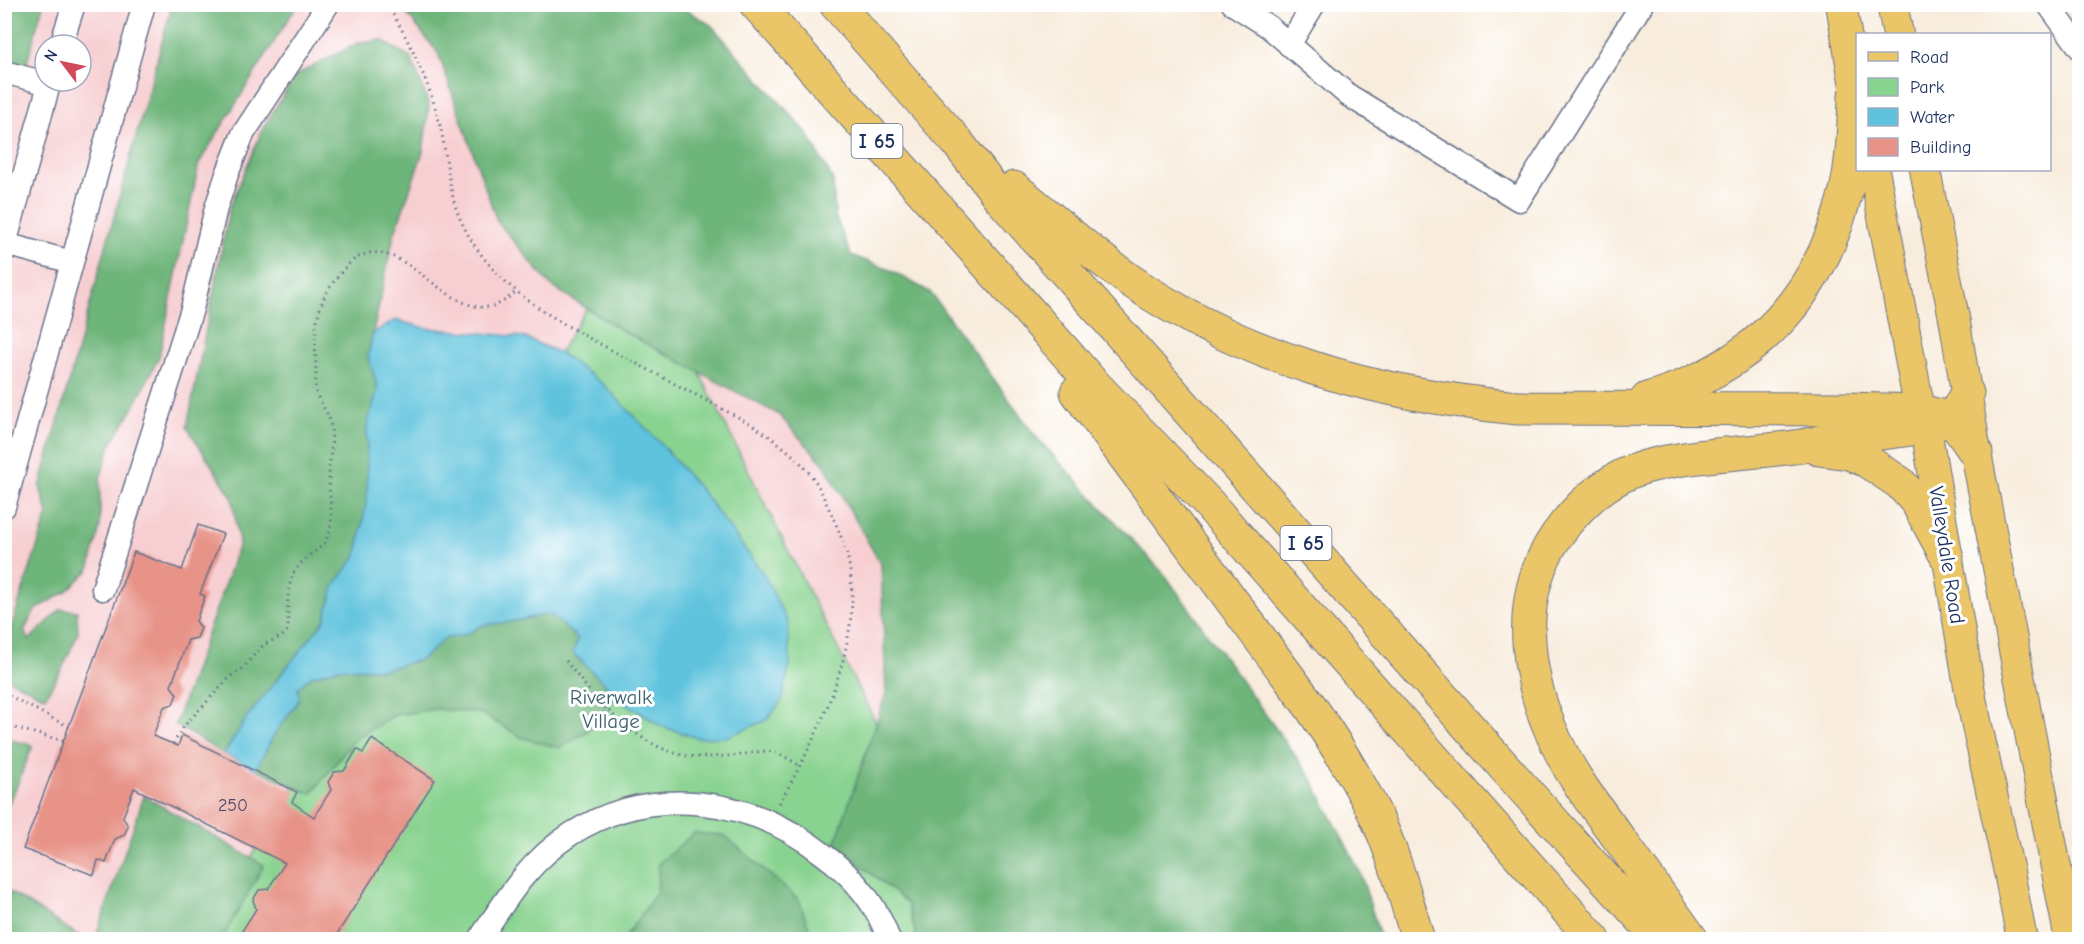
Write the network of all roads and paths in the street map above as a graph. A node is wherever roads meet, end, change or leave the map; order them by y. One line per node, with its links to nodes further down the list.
1 (75, 4): 13 (street)
2 (144, 4): 25 (street)
3 (328, 4): 34 (street)
4 (387, 4): 27 (path)
5 (756, 4): 26 (highway, I 65)
6 (836, 4): 21 (highway, I 65)
7 (1233, 4): 15 (street)
8 (1314, 4): 15 (street)
9 (1642, 4): 15 (street)
10 (1841, 4): 20 (main road)
11 (1892, 4): 14 (main road)
12 (2048, 4): 16 (street)
13 (65, 33)
14 (1898, 33)
15 (1289, 45)
16 (2079, 48)
17 (4, 72): 18 (street)
18 (33, 78)
19 (46, 93): 24 (street)
20 (1856, 99): 28 (highway)
21 (957, 142): 28 (highway); 47 (highway, I 65)
22 (1874, 171): 29 (main road, Valleydale Road)
23 (1925, 171): 29 (main road, Valleydale Road)
24 (5, 245): 25 (street)
25 (72, 262): 32 (street)
26 (998, 277): 45 (highway); 46 (highway, I 65)
27 (516, 292): 40 (path); 41 (path)
28 (1625, 407): 29 (highway)
29 (1941, 413): 30 (highway); 31 (highway); 33 (main road, Valleydale Road)
30 (1803, 446): 33 (highway); 48 (highway)
31 (1976, 453): 50 (main road)
32 (4, 507)
33 (1947, 558): 49 (main road, Valleydale Road)
34 (104, 589)
35 (566, 661): 41 (path)
36 (4, 693): 38 (path)
37 (4, 725): 39 (path)
38 (69, 727)
39 (64, 741)
40 (173, 744)
41 (801, 766): 42 (path)
42 (770, 821): 43 (street); 44 (street)
43 (479, 939)
44 (889, 939)
45 (1418, 939)
46 (1594, 939)
47 (1661, 939)
48 (1692, 939)
49 (2022, 939)
50 (2070, 939)

